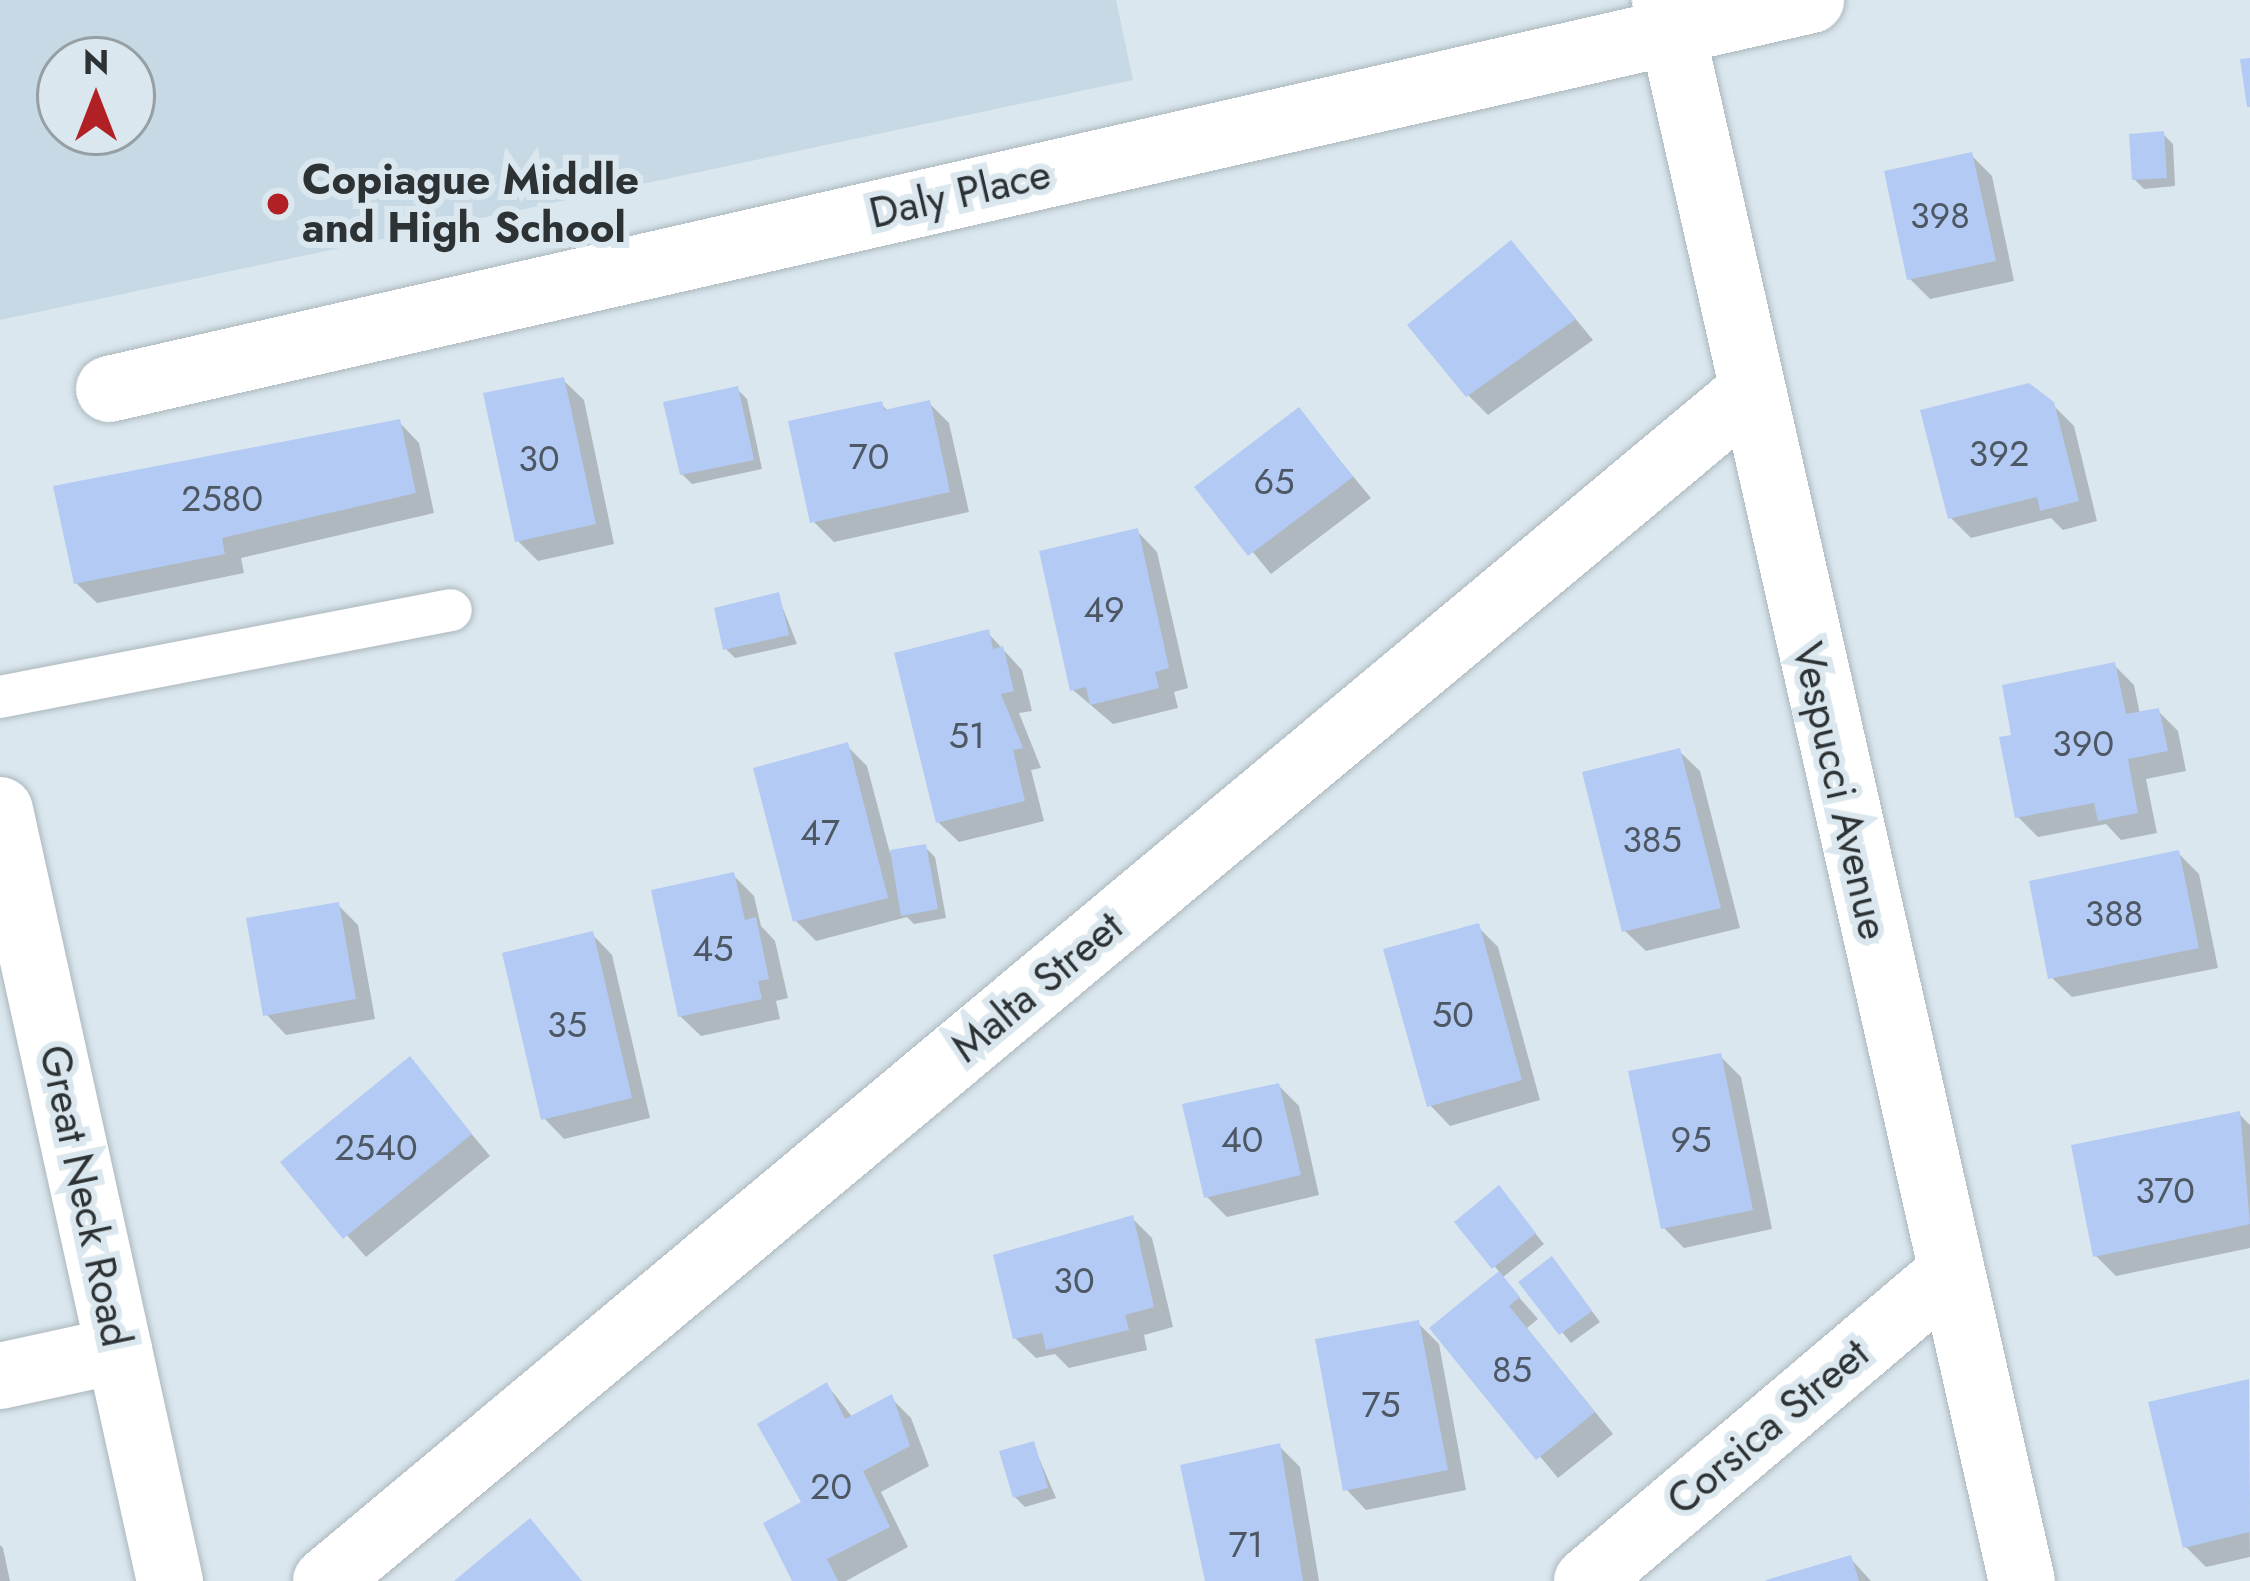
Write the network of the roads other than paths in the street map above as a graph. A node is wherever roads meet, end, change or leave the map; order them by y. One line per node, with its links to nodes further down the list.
1 (1810, 0): 2 (street, Daly Place)
2 (1669, 16): 3 (street, Daly Place); 4 (street, Vespucci Avenue)
3 (109, 389)
4 (1748, 393): 8 (street, Vespucci Avenue); 12 (street, Malta Street)
5 (451, 610): 6 (lane)
6 (0, 697)
7 (0, 810): 9 (street, Great Neck Road)
8 (1950, 1273): 13 (street, Corsica Street); 14 (street, Vespucci Avenue)
9 (119, 1349): 10 (street); 11 (street, Great Neck Road)
10 (0, 1376)
11 (170, 1581)
12 (326, 1581)
13 (1587, 1581)
14 (2022, 1581)

